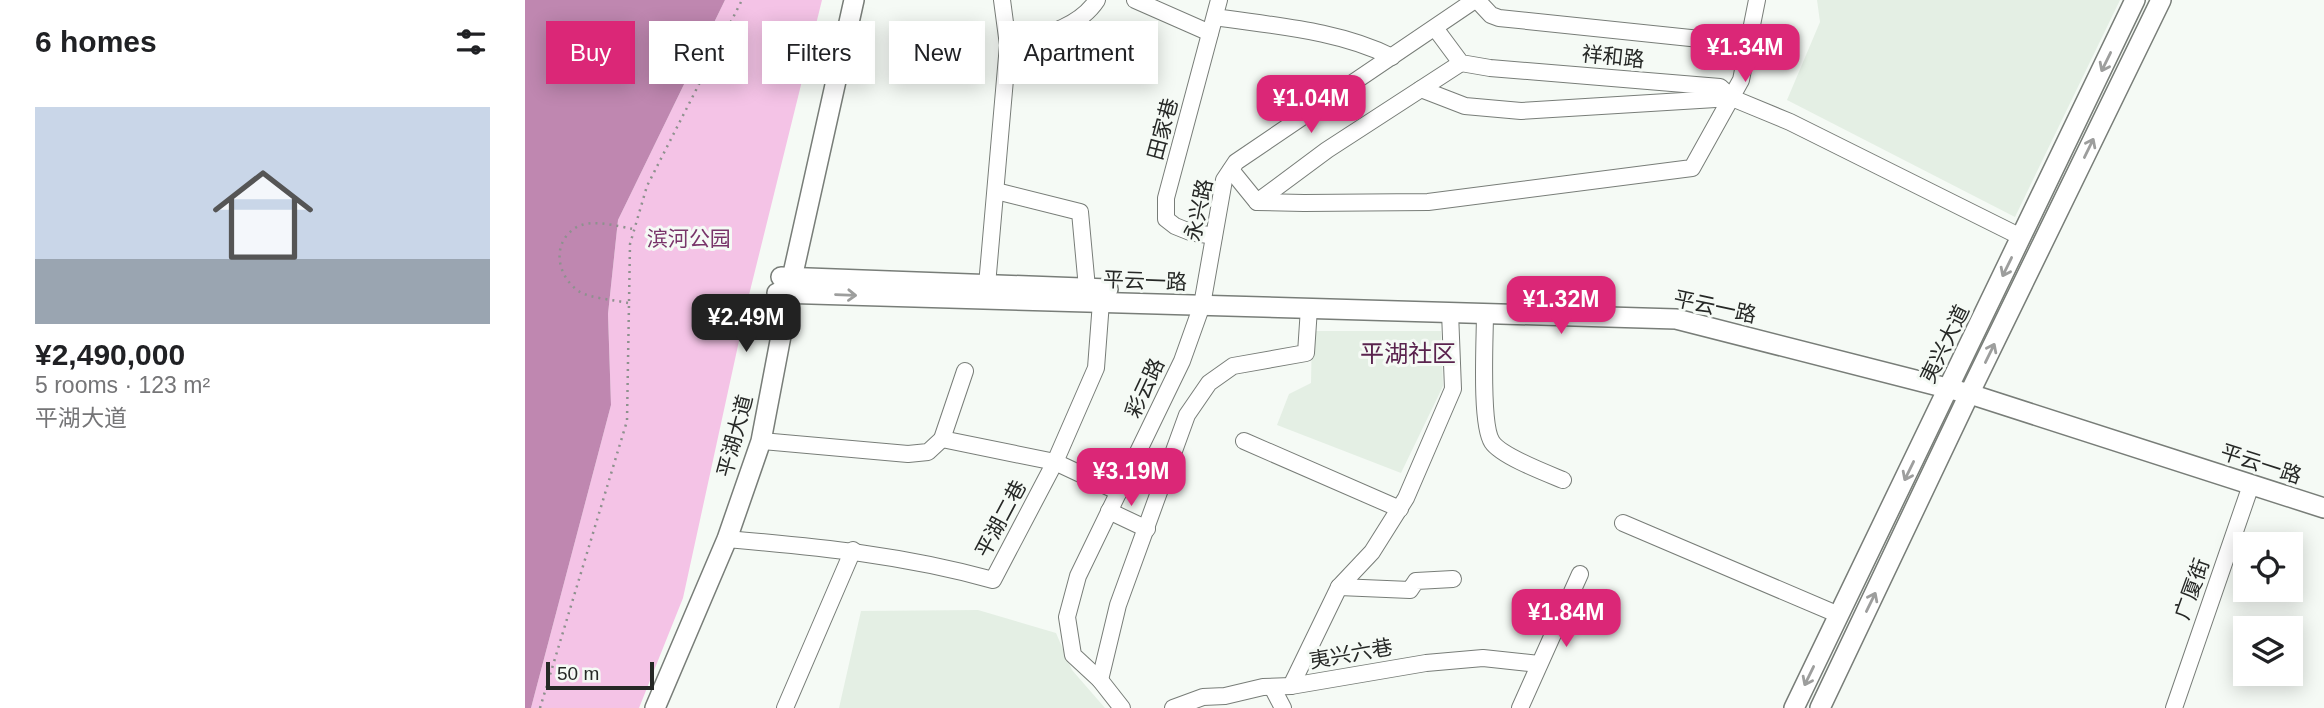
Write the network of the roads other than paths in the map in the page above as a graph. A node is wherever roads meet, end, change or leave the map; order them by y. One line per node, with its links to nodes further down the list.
1 (843, 0): 27 (main road, 平湖大道)
2 (854, 0): 27 (main road, 平湖大道)
3 (1002, 0): 12 (street)
4 (1097, 0): 13 (street)
5 (1135, 0): 15 (street)
6 (1219, 0): 11 (street, 田家巷)
7 (1476, 0): 14 (street, 永兴路); 16 (street)
8 (1757, 0): 16 (street)
9 (2136, 0): 26 (main road, 夷兴大道, one-way to 26)
10 (2161, 0): 36 (main road, 夷兴大道, one-way to 10)
11 (1215, 17): 15 (street, 田家巷); 17 (street)
12 (1005, 21)
13 (1076, 21)
14 (1435, 28): 17 (street, 永兴路); 18 (street)
15 (1210, 33): 25 (street, 田家巷)
16 (1748, 44): 21 (street)
17 (1392, 57): 22 (street, 永兴路)
18 (1461, 63): 20 (street); 21 (street, 祥和路)
19 (1005, 84): 23 (street)
20 (1421, 89): 21 (street); 24 (street)
21 (1732, 98): 24 (street); 26 (street, 祥和路)
22 (1231, 170): 24 (street); 25 (street, 永兴路)
23 (996, 191): 28 (street); 29 (street, 平湖二巷)
24 (1257, 201)
25 (1214, 236): 30 (street, 永兴路)
26 (2021, 237): 35 (main road, 夷兴大道, one-way to 35)
27 (785, 285): 28 (main road, 平云一路); 29 (main road, 平云一路, one-way to 29); 38 (main road, 平湖大道); 60 (main road, 平湖大道)
28 (987, 285): 29 (main road, 平云一路)
29 (1094, 295): 30 (main road, 平云一路); 40 (street, 平湖二巷)
30 (1203, 299): 31 (main road, 平云一路); 35 (main road, 平云一路); 43 (street, 彩云路)
31 (1309, 308): 32 (main road, 平云一路); 49 (street)
32 (1450, 312): 33 (main road, 平云一路); 46 (street)
33 (1485, 313): 35 (main road, 平云一路); 41 (street)
34 (965, 371): 37 (street)
35 (1952, 383): 36 (main road, 平云一路); 55 (main road, 夷兴大道, one-way to 55)
36 (1972, 389): 42 (main road, 平云一路); 44 (main road, 平云一路); 67 (main road, 夷兴大道, one-way to 36)
37 (942, 439): 38 (street); 40 (street)
38 (761, 441): 50 (main road, 平湖大道)
39 (1244, 441): 46 (street)
40 (1055, 462): 43 (street); 51 (street, 平湖二巷)
41 (1563, 480)
42 (2251, 485): 45 (main road, 平云一路); 68 (street, 广厦街)
43 (1119, 492): 47 (street, 彩云路)
44 (2324, 496)
45 (2324, 508)
46 (1400, 509): 54 (street)
47 (1109, 511): 49 (street); 57 (street, 彩云路)
48 (1623, 523): 55 (street)
49 (1147, 529): 57 (street)
50 (727, 539): 51 (street, 平湖二巷); 60 (main road, 平湖大道)
51 (853, 551): 61 (street)
52 (1580, 574): 56 (street)
53 (1453, 579): 54 (street)
54 (1339, 587): 58 (street)
55 (1839, 615): 66 (main road, 夷兴大道, one-way to 66)
56 (1539, 664): 58 (street, 夷兴六巷); 65 (street)
57 (1100, 680): 62 (street, 彩云路)
58 (1291, 686): 59 (street, 夷兴六巷)
59 (1272, 687): 63 (street, 夷兴六巷); 64 (street)
60 (655, 707)
61 (785, 708)
62 (1122, 708)
63 (1173, 708)
64 (1283, 708)
65 (1520, 708)
66 (1794, 708)
67 (1820, 708)
68 (2174, 708)

